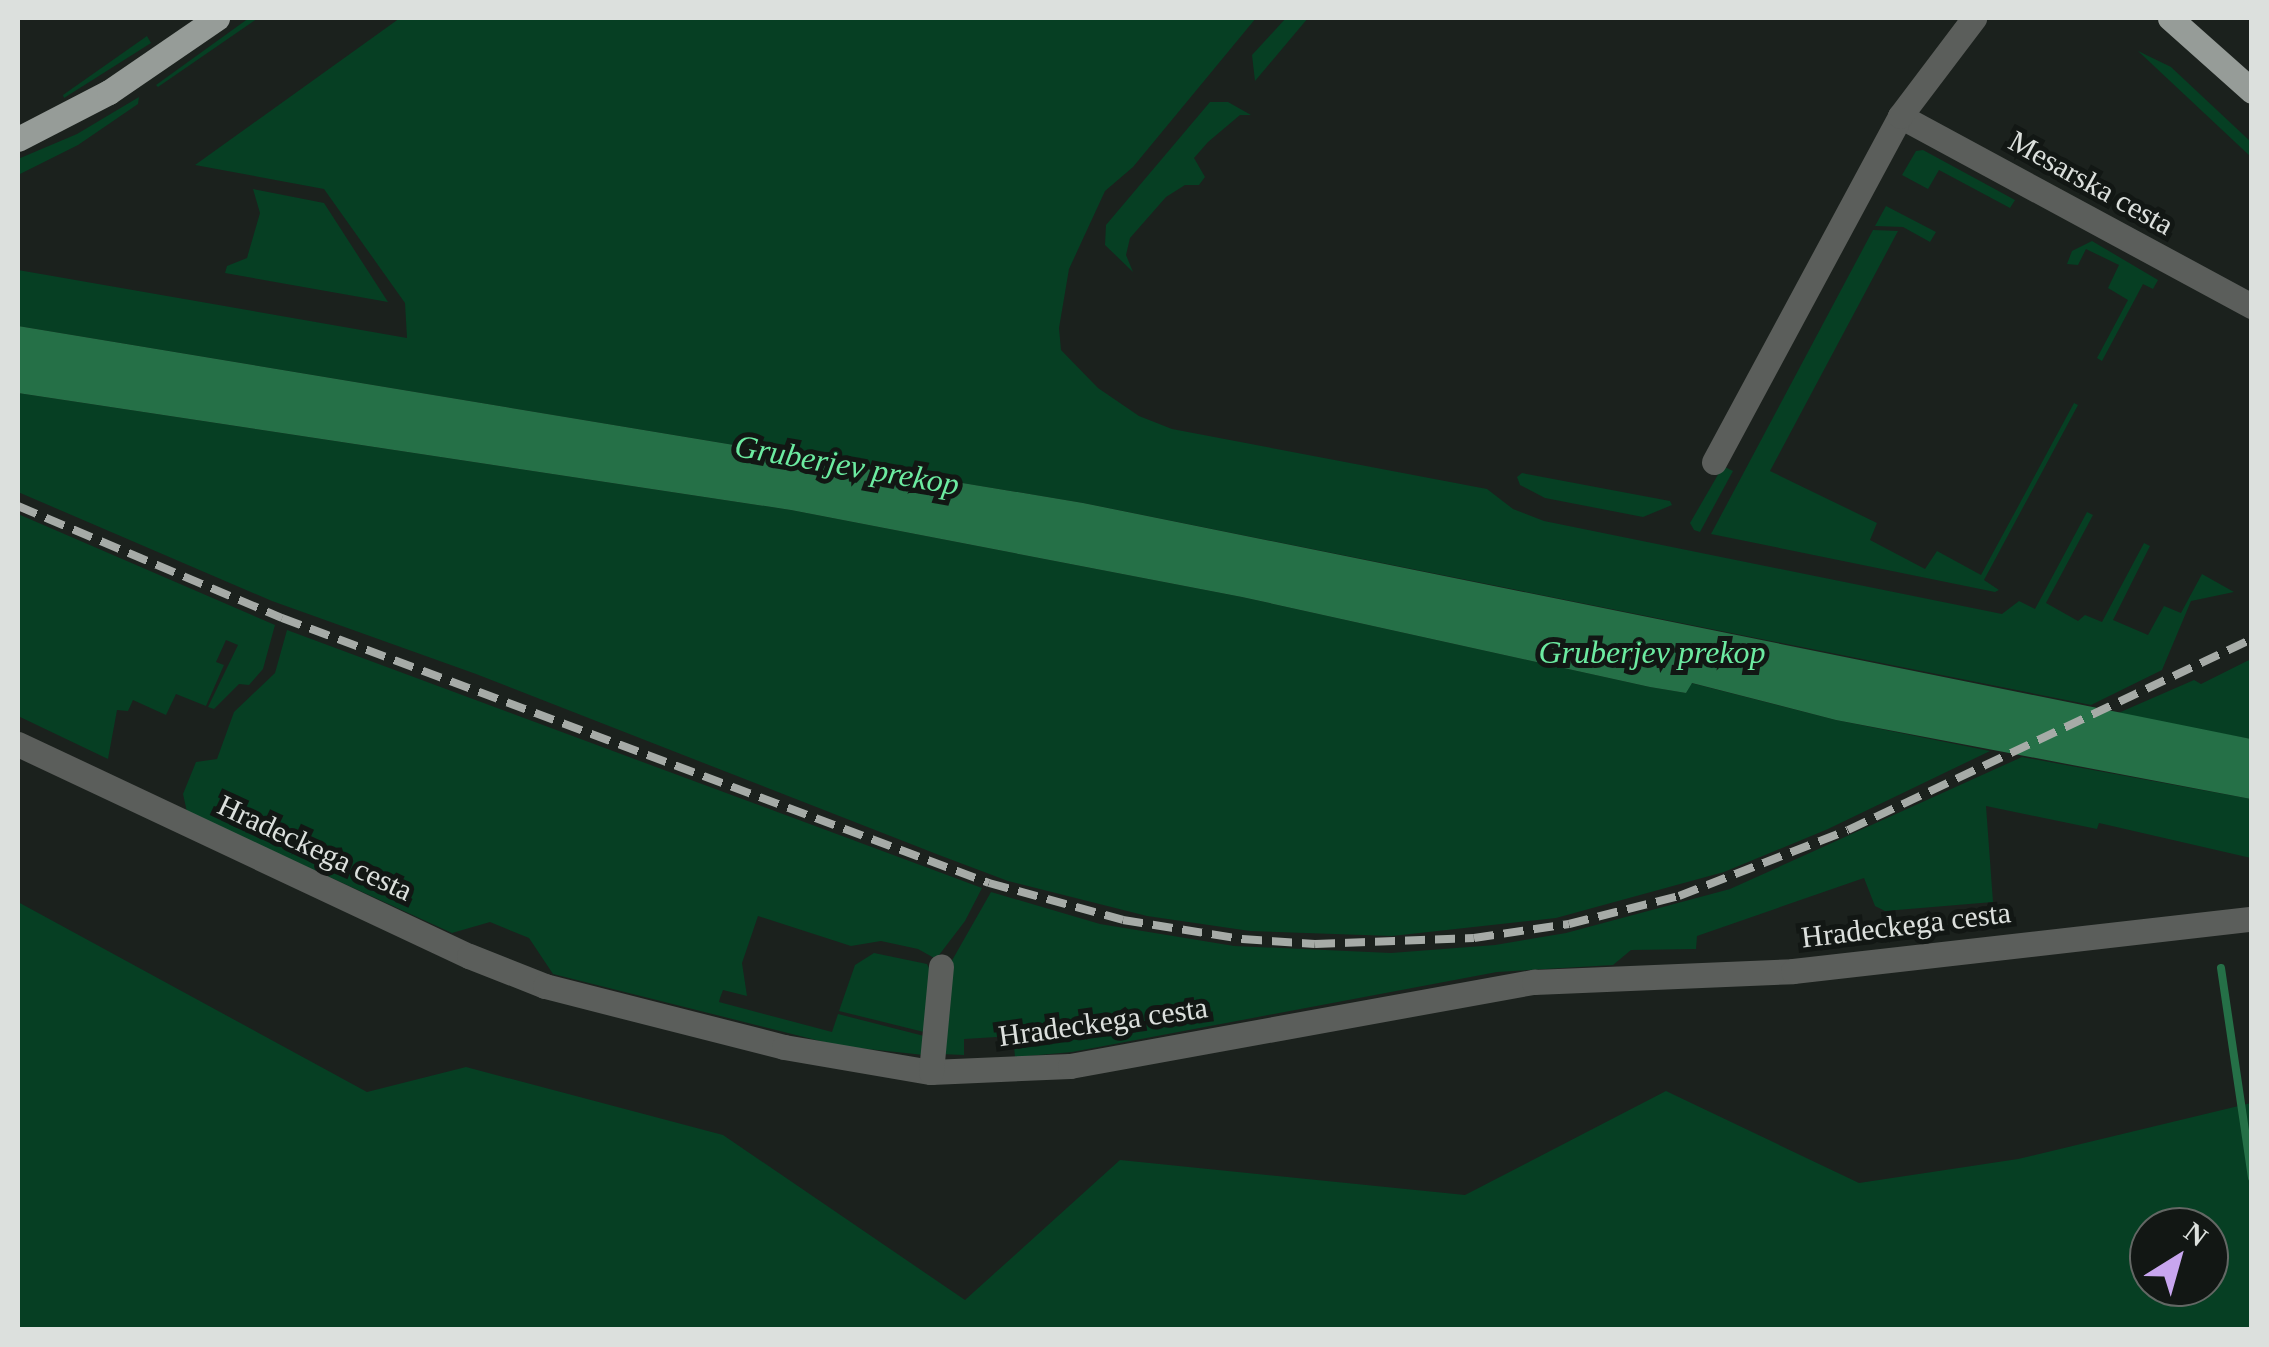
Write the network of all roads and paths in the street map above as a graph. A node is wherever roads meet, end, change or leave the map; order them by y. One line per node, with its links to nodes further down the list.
1 (217, 18): 6 (main road)
2 (1974, 18): 5 (street)
3 (2170, 18): 4 (main road)
4 (2252, 91)
5 (1900, 116): 7 (street, Mesarska cesta); 8 (street)
6 (18, 139)
7 (2252, 306)
8 (1714, 462)
9 (18, 744): 12 (street, Hradeckega cesta)
10 (2252, 919): 12 (street, Hradeckega cesta)
11 (941, 966): 12 (street)
12 (931, 1072)

